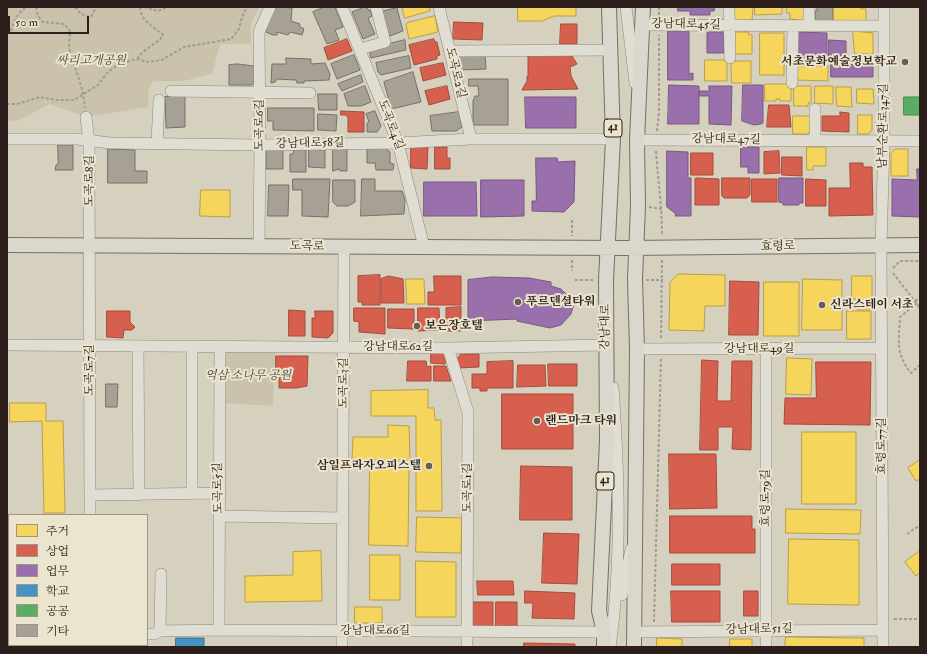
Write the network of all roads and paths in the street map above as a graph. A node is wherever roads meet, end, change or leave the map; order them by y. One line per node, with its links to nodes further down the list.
1 (28, 7): 27 (path)
2 (36, 7): 37 (path)
3 (75, 7): 4 (path)
4 (96, 7)
5 (140, 7): 32 (path)
6 (144, 7): 7 (path)
7 (168, 7): 8 (path)
8 (172, 7)
9 (247, 7): 32 (path)
10 (270, 7): 35 (street, 도곡로6길)
11 (342, 7): 28 (street, 도곡로4길)
12 (376, 7): 28 (street)
13 (439, 7): 30 (street, 도곡로2길)
14 (609, 7): 29 (main road, 강남대로 / 41)
15 (626, 7): 40 (street)
16 (643, 7): 22 (main road, 41)
17 (659, 7): 21 (path)
18 (729, 7): 23 (street, 강남대로45길)
19 (809, 7): 25 (street)
20 (884, 7): 26 (street, 남부순환로347길)
21 (659, 24): 22 (street, 강남대로45길); 23 (street, 강남대로45길); 46 (path)
22 (643, 25): 40 (main road, 41)
23 (729, 26): 24 (street, 강남대로45길); 31 (street, 강남대로45길)
24 (793, 26): 25 (street, 강남대로45길); 33 (street)
25 (809, 26): 26 (street, 강남대로45길)
26 (884, 26): 50 (street, 남부순환로347길)
27 (7, 33)
28 (360, 49): 53 (street, 도곡로4길)
29 (611, 50): 30 (street); 45 (main road, 강남대로 / 41)
30 (450, 51): 44 (street, 도곡로2길)
31 (730, 58)
32 (137, 59): 37 (path)
33 (792, 83)
34 (170, 91): 35 (street)
35 (260, 93): 36 (street); 54 (street, 도곡로6길)
36 (310, 93)
37 (83, 95): 39 (path)
38 (159, 100): 52 (street)
39 (7, 104)
40 (637, 109): 47 (main road, 41)
41 (815, 109): 49 (street)
42 (86, 117): 48 (street, 도곡로8길)
43 (7, 139): 48 (street, 강남대로58길)
44 (471, 139): 45 (street, 강남대로58길); 53 (street, 강남대로58길)
45 (613, 139): 63 (main road, 강남대로 / 41)
46 (655, 139): 47 (street, 강남대로47길); 49 (street, 강남대로47길); 55 (path)
47 (636, 140): 64 (main road, 41)
48 (89, 141): 52 (street, 강남대로58길); 57 (street, 도곡로8길)
49 (815, 141): 50 (street, 강남대로47길)
50 (884, 141): 51 (street, 강남대로47길); 58 (street, 남부순환로347길)
51 (920, 141)
52 (157, 143): 54 (street, 강남대로58길)
53 (398, 143): 54 (street, 강남대로58길); 62 (street, 도곡로4길)
54 (260, 144): 60 (street, 도곡로6길)
55 (662, 209)
56 (7, 245): 57 (main road, 도곡로)
57 (90, 245): 60 (main road, 도곡로); 74 (street, 도곡로7길)
58 (881, 245): 59 (main road, 효령로); 64 (main road, 효령로); 82 (street, 효령로77길)
59 (920, 245)
60 (259, 246): 61 (main road, 도곡로)
61 (344, 247): 62 (main road, 도곡로); 79 (street, 도곡로3길)
62 (424, 247): 63 (main road, 도곡로)
63 (608, 248): 64 (main road, 효령로); 72 (main road, 강남대로 / 41)
64 (636, 248): 83 (main road, 41)
65 (920, 262): 66 (path)
66 (893, 268)
67 (891, 271): 70 (path)
68 (663, 280): 81 (path)
69 (920, 298): 70 (path)
70 (916, 302): 71 (path); 85 (path)
71 (920, 308)
72 (607, 313): 75 (main road, 강남대로 / 41); 112 (street)
73 (7, 345): 74 (street, 강남대로62길)
74 (90, 345): 76 (street, 강남대로62길); 89 (street, 도곡로7길)
75 (605, 345): 80 (street, 강남대로62길); 105 (main road, 강남대로 / 41)
76 (138, 346): 77 (street, 강남대로62길); 86 (street)
77 (192, 346): 78 (street, 강남대로62길); 87 (street)
78 (220, 346): 79 (street, 강남대로62길); 88 (street, 도곡로5길)
79 (344, 347): 80 (street, 강남대로62길); 92 (street, 도곡로3길)
80 (448, 348): 103 (street, 도곡로1길)
81 (661, 348): 83 (street, 강남대로49길); 84 (street, 강남대로49길); 107 (path)
82 (882, 348): 84 (street, 강남대로49길); 101 (street, 효령로77길)
83 (637, 349): 94 (main road, 41)
84 (766, 349): 100 (street, 효령로79길)
85 (920, 365)
86 (139, 494): 87 (street); 89 (street)
87 (192, 494): 88 (street)
88 (218, 494): 91 (street, 도곡로5길)
89 (90, 495): 90 (street, 도곡로7길)
90 (90, 514)
91 (219, 516): 92 (street); 99 (street, 도곡로5길)
92 (343, 518): 102 (street, 도곡로3길)
93 (920, 525): 95 (path)
94 (634, 529): 106 (main road, 41); 113 (street)
95 (907, 534)
96 (162, 574): 104 (street)
97 (890, 619): 98 (path)
98 (920, 619)
99 (218, 630): 102 (street, 강남대로66길); 104 (street, 강남대로66길)
100 (766, 630): 101 (street, 강남대로51길); 107 (street, 강남대로51길); 115 (street, 효령로79길)
101 (882, 630): 116 (street, 효령로77길)
102 (342, 631): 103 (street, 강남대로66길); 109 (street, 도곡로3길)
103 (468, 631): 105 (street, 강남대로66길); 110 (street, 도곡로1길)
104 (160, 632): 108 (street, 강남대로66길)
105 (604, 632): 111 (main road, 강남대로 / 41)
106 (635, 632): 107 (street, 강남대로51길); 114 (main road, 41)
107 (653, 632)
108 (148, 634)
109 (342, 647)
110 (468, 647)
111 (604, 647)
112 (610, 647)
113 (618, 647)
114 (634, 647)
115 (766, 647)
116 (882, 647)

